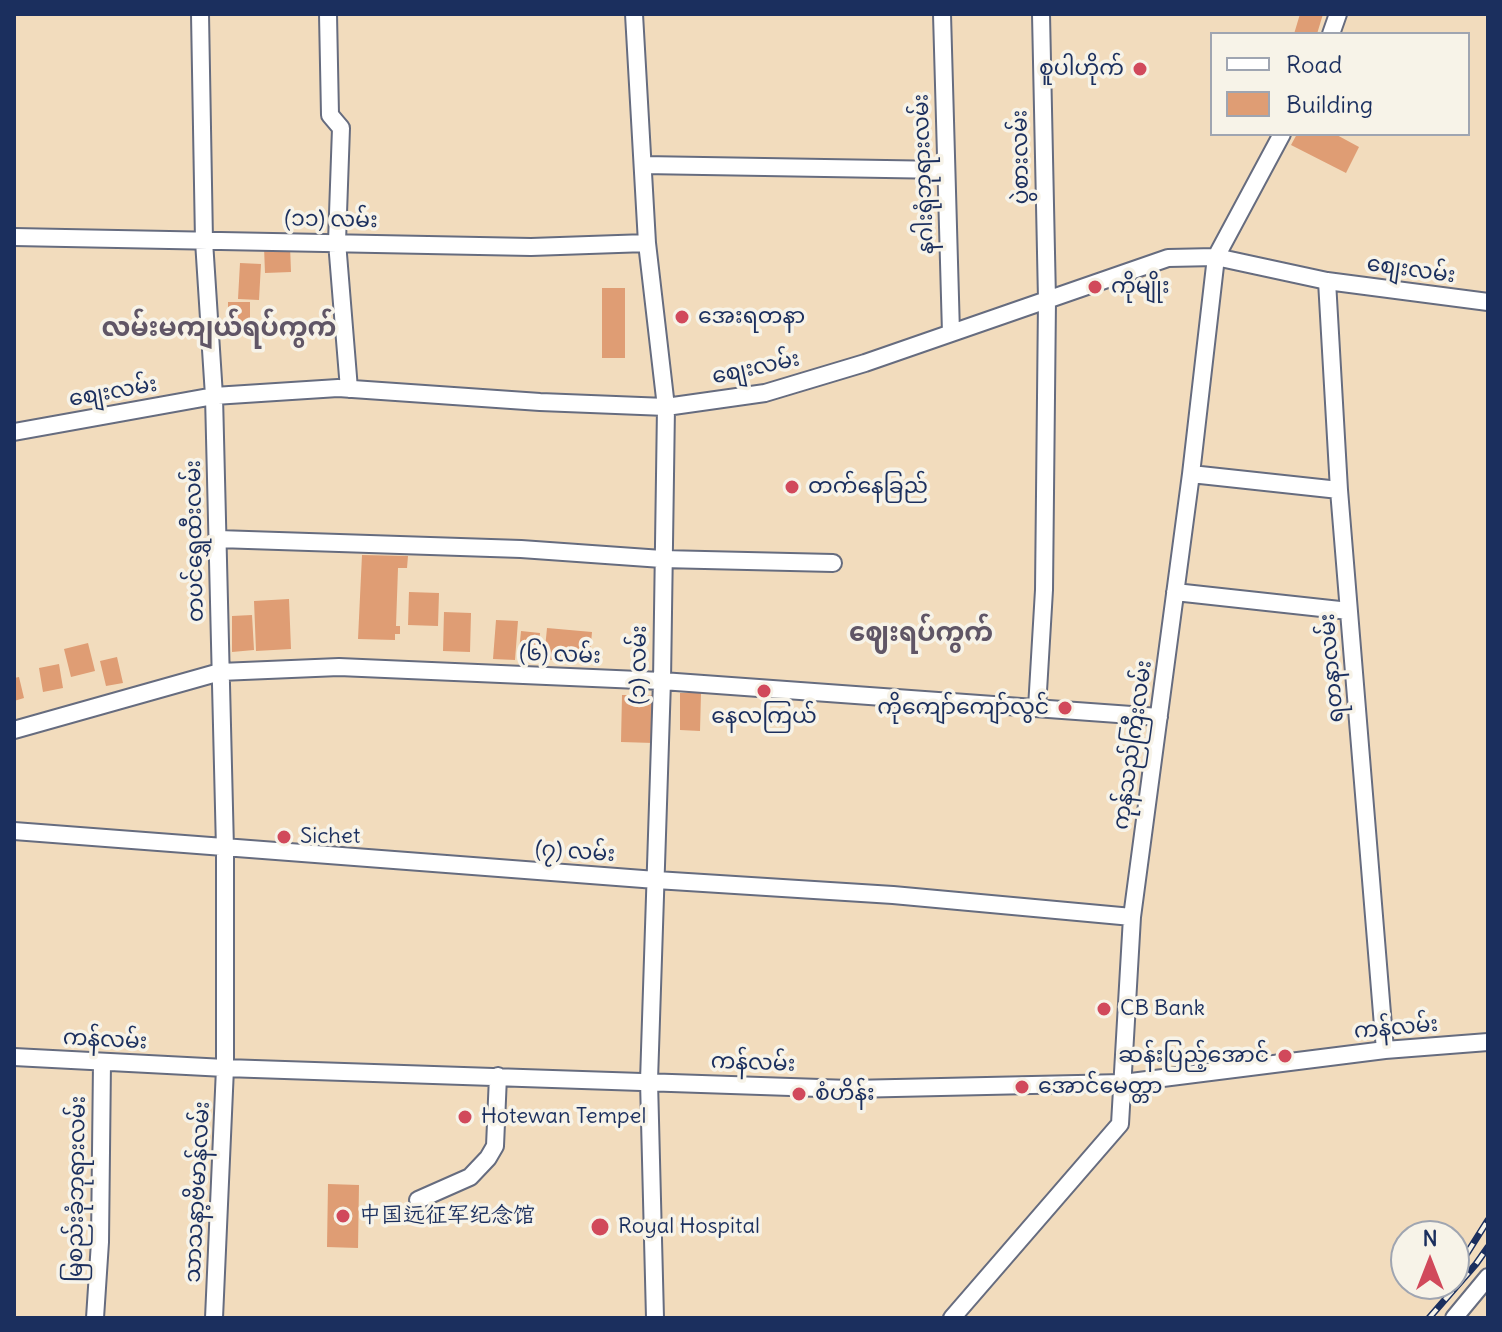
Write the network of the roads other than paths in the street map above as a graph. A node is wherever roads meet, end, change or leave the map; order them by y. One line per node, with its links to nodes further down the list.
1 (200, 14): 10 (street, တပင်ရွှေထီးလမ်း)
2 (328, 14): 11 (street)
3 (634, 14): 7 (street, (၁) လမ်း)
4 (942, 14): 8 (street, နဂါးရုံဘုရားလမ်း)
5 (1041, 14): 15 (street, ပွဲစားလမ်း)
6 (1281, 136): 13 (street, ကုန်သည်ကြီးလမ်း)
7 (643, 165): 8 (street); 12 (street, (၁) လမ်း)
8 (946, 170): 17 (street, နဂါးရုံဘုရားလမ်း)
9 (14, 237): 10 (street, (၁၁) လမ်း)
10 (204, 241): 11 (street, (၁၁) လမ်း); 19 (street, တပင်ရွှေထီးလမ်း)
11 (337, 242): 12 (street, (၁၁) လမ်း); 18 (street)
12 (647, 243): 20 (street, (၁) လမ်း)
13 (1216, 257): 14 (street, စျေးလမ်း); 15 (street, စျေးလမ်း); 22 (street, ကုန်သည်ကြီးလမ်း)
14 (1327, 281): 16 (street, စျေးလမ်း); 23 (street, ရတနာလမ်း)
15 (1047, 300): 17 (street, စျေးလမ်း); 31 (street, ပွဲစားလမ်း)
16 (1488, 302)
17 (951, 333): 20 (street, စျေးလမ်း)
18 (349, 389): 19 (street, စျေးလမ်း); 20 (street, စျေးလမ်း)
19 (214, 396): 21 (street, စျေးလမ်း); 24 (street, တပင်ရွှေထီးလမ်း)
20 (666, 407): 25 (street, (၁) လမ်း)
21 (14, 432)
22 (1191, 474): 23 (street); 27 (street, ကုန်သည်ကြီးလမ်း)
23 (1339, 490): 28 (street, ရတနာလမ်း)
24 (218, 539): 25 (street); 29 (street, တပင်ရွှေထီးလမ်း)
25 (662, 559): 26 (street); 30 (street, (၁) လမ်း)
26 (833, 563)
27 (1175, 592): 28 (street); 32 (street, ကုန်သည်ကြီးလမ်း)
28 (1349, 611): 39 (street, ရတနာလမ်း)
29 (220, 672): 30 (street, (၆) လမ်း); 33 (street, (၆) လမ်း); 35 (street, တပင်ရွှေထီးလမ်း)
30 (662, 681): 31 (street, (၆) လမ်း); 36 (street, (၁) လမ်း)
31 (1037, 708): 32 (street, (၆) လမ်း)
32 (1159, 717): 37 (street, ကုန်သည်ကြီးလမ်း)
33 (14, 730)
34 (14, 831): 35 (street, (၇) လမ်း)
35 (225, 849): 36 (street, (၇) လမ်း); 42 (street, တပင်ရွှေထီးလမ်း)
36 (656, 880): 37 (street, (၇) လမ်း); 44 (street, (၁) လမ်း)
37 (1132, 917): 45 (street, ကုန်သည်ကြီးလမ်း)
38 (1488, 1042): 39 (street, ကန်လမ်း)
39 (1385, 1050): 45 (street, ကန်လမ်း)
40 (14, 1057): 41 (street, ကန်လမ်း)
41 (102, 1062): 42 (street, ကန်လမ်း); 48 (street, မြစည်းခုံဘုရားလမ်း)
42 (225, 1068): 43 (street, ကန်လမ်း); 49 (street, သာသနာ့ဗိမာန်လမ်း)
43 (498, 1076): 44 (street, ကန်လမ်း); 46 (street)
44 (649, 1081): 45 (street, ကန်လမ်း); 50 (street, (၁) လမ်း)
45 (1123, 1083): 51 (street, ကုန်သည်ကြီးလမ်း)
46 (418, 1200)
47 (1488, 1277): 52 (street)
48 (95, 1318)
49 (214, 1318)
50 (655, 1318)
51 (952, 1318)
52 (1454, 1318)

